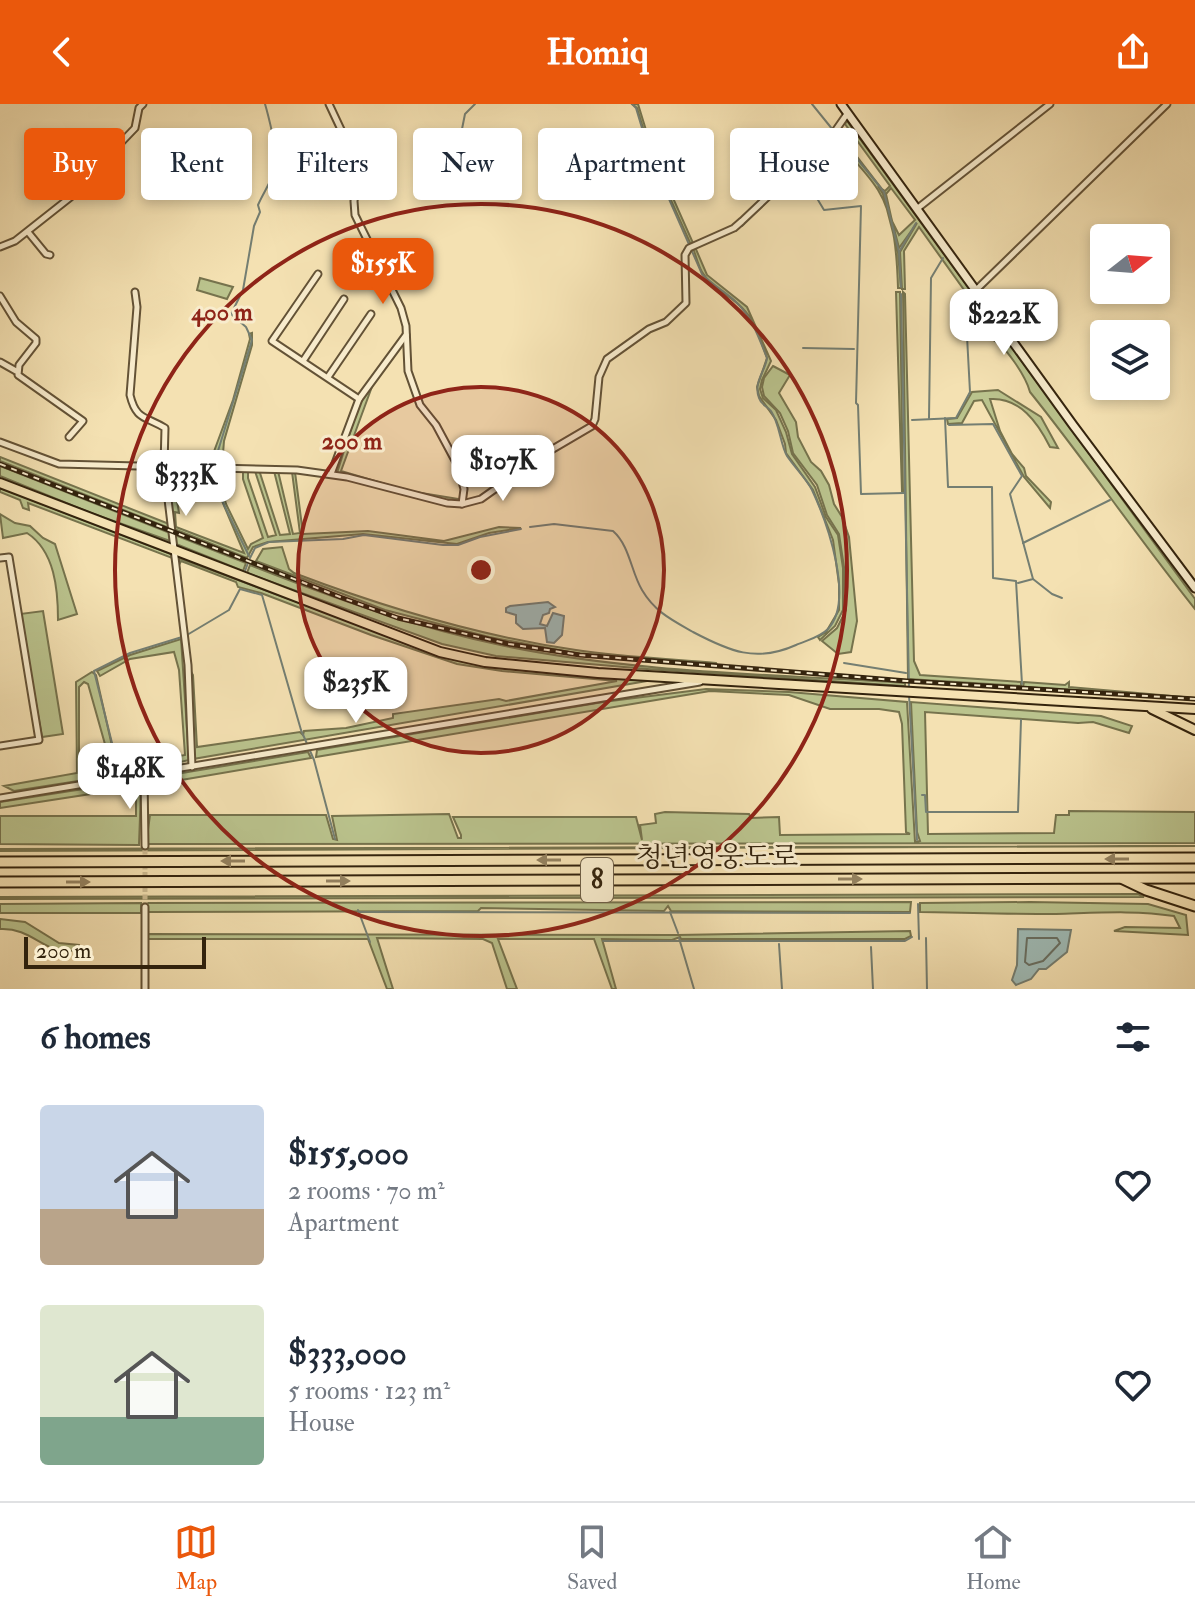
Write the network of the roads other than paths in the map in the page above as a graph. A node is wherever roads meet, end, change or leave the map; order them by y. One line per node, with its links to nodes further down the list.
1 (143, 104): 8 (street)
2 (329, 104): 18 (street)
3 (841, 104): 6 (main road)
4 (1050, 104): 7 (street)
5 (1167, 104): 12 (street)
6 (848, 113): 7 (main road); 29 (street)
7 (918, 208): 12 (main road)
8 (28, 232): 9 (street); 10 (street)
9 (0, 247)
10 (50, 255)
11 (318, 274): 19 (street)
12 (976, 290): 32 (main road)
13 (135, 292): 26 (street)
14 (0, 296): 16 (street)
15 (344, 299): 19 (street)
16 (2, 308): 21 (street)
17 (371, 314): 22 (street)
18 (406, 335): 23 (street); 29 (street)
19 (303, 361): 22 (street)
20 (0, 362): 21 (street)
21 (16, 371): 24 (street)
22 (328, 377): 23 (street)
23 (359, 399): 27 (street)
24 (69, 437)
25 (0, 442): 26 (street)
26 (164, 466): 27 (street); 30 (street)
27 (331, 474): 29 (street)
28 (0, 483): 30 (main road)
29 (462, 504)
30 (175, 550): 33 (main road); 38 (street)
31 (0, 558): 37 (street)
32 (1195, 588)
33 (717, 679): 34 (main road); 38 (street)
34 (1144, 705): 35 (main road); 36 (main road)
35 (1195, 709)
36 (1195, 730)
37 (0, 746)
38 (192, 767): 39 (street)
39 (144, 775): 40 (street); 41 (street)
40 (0, 798)
41 (145, 846)
42 (1195, 858): 43 (highway, 청년영웅도로 / 8, one-way to 43)
43 (0, 862)
44 (1120, 878): 45 (highway, 청년영웅도로 / 8); 46 (highway, 청년영웅도로 / 8, one-way to 44); 47 (highway)
45 (1195, 878)
46 (0, 882)
47 (1195, 906)
48 (145, 907): 49 (street)
49 (145, 989)

